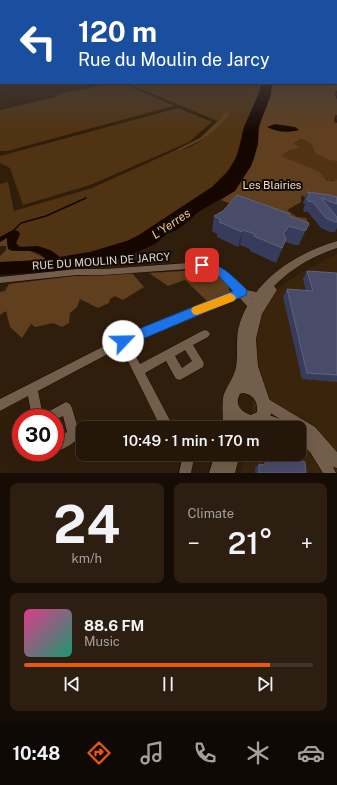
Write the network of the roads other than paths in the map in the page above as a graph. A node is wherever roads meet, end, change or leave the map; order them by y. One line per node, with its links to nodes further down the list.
1 (337, 244): 5 (main road)
2 (337, 249): 13 (main road)
3 (0, 280): 4 (street, RUE DU MOULIN DE JARCY)
4 (242, 292): 5 (street, RUE DU MOULIN DE JARCY); 7 (street)
5 (255, 301): 12 (main road)
6 (205, 334): 8 (street)
7 (123, 341): 10 (street); 11 (street)
8 (187, 344): 9 (street); 9 (street)
9 (168, 354): 10 (street)
10 (138, 371): 18 (street)
11 (32, 388): 14 (street); 16 (street)
12 (235, 388): 13 (main road); 15 (main road)
13 (262, 398): 21 (main road); 27 (street)
14 (0, 405)
15 (231, 408): 19 (main road); 20 (main road)
16 (36, 409)
17 (64, 409): 22 (street)
18 (164, 421)
19 (231, 421)
20 (243, 421)
21 (254, 421)
22 (64, 441)
23 (306, 441): 31 (street)
24 (188, 461): 28 (street)
25 (221, 461): 29 (main road)
26 (230, 461): 30 (main road)
27 (337, 462)
28 (185, 473)
29 (217, 473)
30 (227, 473)
31 (330, 473)

